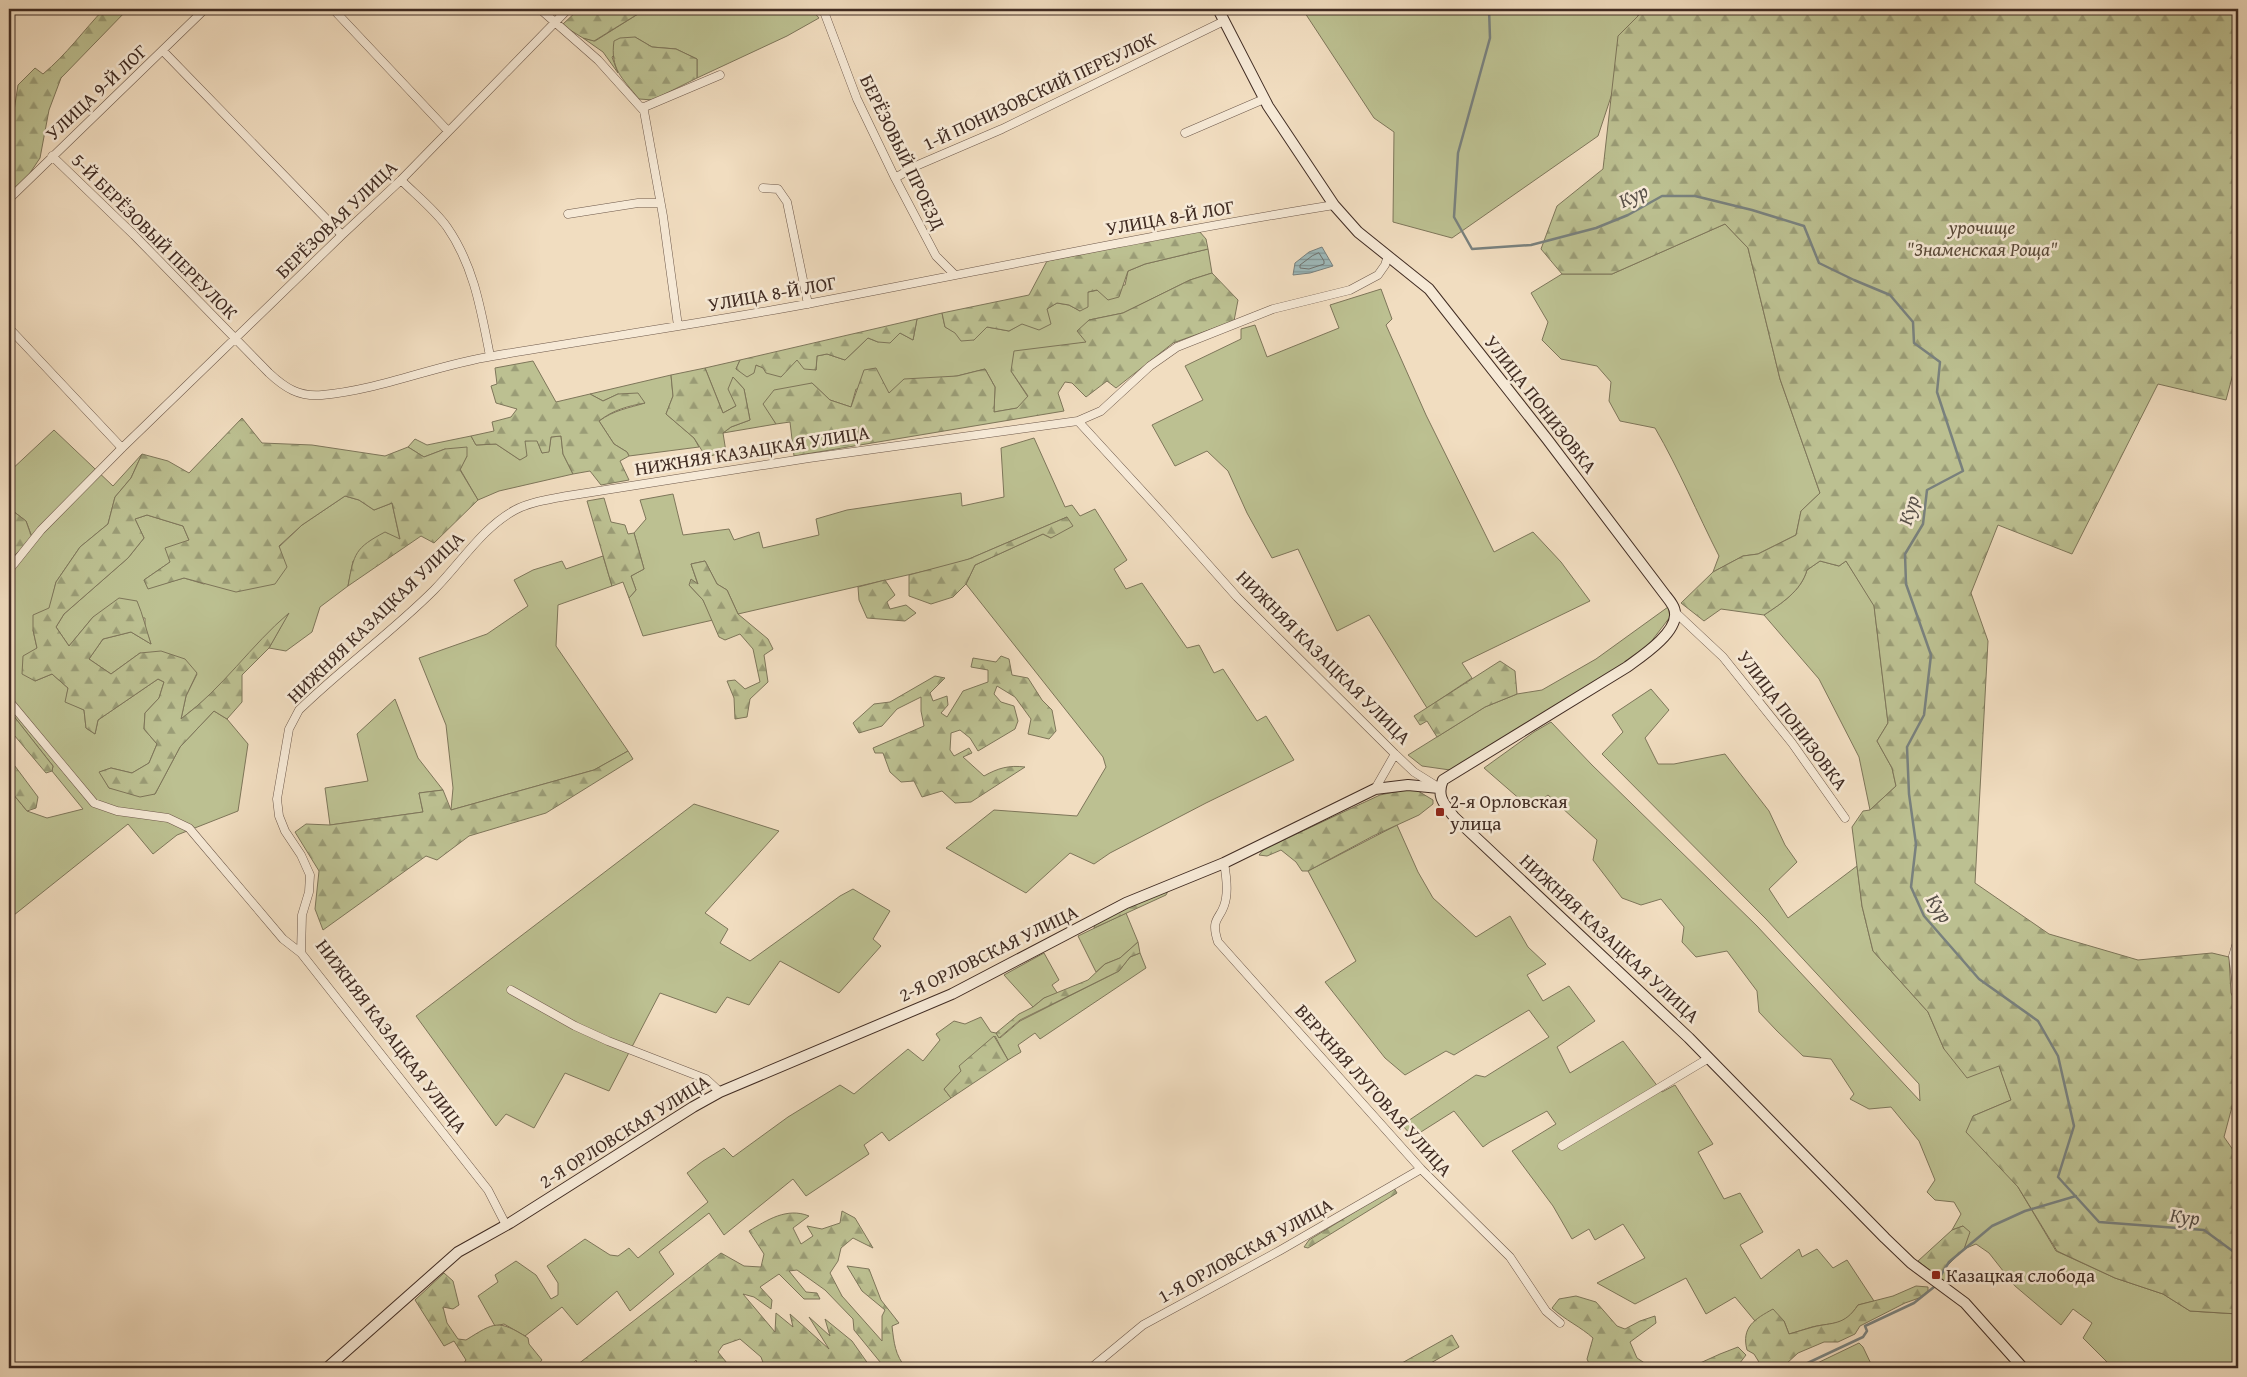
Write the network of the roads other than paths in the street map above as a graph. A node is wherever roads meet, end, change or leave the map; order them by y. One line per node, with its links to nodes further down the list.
1 (205, 9): 9 (street, УЛИЦА 9-Й ЛОГ)
2 (333, 9): 13 (street)
3 (540, 9): 8 (street)
4 (568, 9): 8 (street, БЕРЁЗОВАЯ УЛИЦА)
5 (826, 9): 16 (street, БЕРЁЗОВЫЙ ПРОЕЗД)
6 (1218, 9): 7 (main road, УЛИЦА ПОНИЗОВКА)
7 (1224, 21): 11 (main road, УЛИЦА ПОНИЗОВКА); 16 (street, 1-Й ПОНИЗОВСКИЙ ПЕРЕУЛОК)
8 (554, 22): 12 (street); 13 (street, БЕРЁЗОВАЯ УЛИЦА)
9 (163, 51): 15 (street, УЛИЦА 9-Й ЛОГ); 23 (street)
10 (720, 74): 12 (street)
11 (1264, 99): 14 (street); 21 (main road, УЛИЦА ПОНИЗОВКА)
12 (642, 108): 20 (street)
13 (448, 131): 17 (street, БЕРЁЗОВАЯ УЛИЦА)
14 (1185, 133)
15 (52, 156): 19 (street, УЛИЦА 9-Й ЛОГ); 29 (street, 5-Й БЕРЁЗОВЫЙ ПЕРЕУЛОК)
16 (895, 178): 25 (street, БЕРЁЗОВЫЙ ПРОЕЗД)
17 (401, 180): 23 (street, БЕРЁЗОВАЯ УЛИЦА); 30 (street)
18 (763, 188): 26 (street)
19 (9, 199)
20 (660, 204): 22 (street); 27 (street)
21 (1334, 205): 24 (main road, УЛИЦА ПОНИЗОВКА); 25 (street, УЛИЦА 8-Й ЛОГ)
22 (568, 214)
23 (342, 235): 29 (street, БЕРЁЗОВАЯ УЛИЦА)
24 (1388, 256): 31 (street, НИЖНЯЯ КАЗАЦКАЯ УЛИЦА); 34 (main road, УЛИЦА ПОНИЗОВКА)
25 (954, 275): 26 (street, УЛИЦА 8-Й ЛОГ)
26 (808, 304): 27 (street, УЛИЦА 8-Й ЛОГ)
27 (678, 326): 30 (street, УЛИЦА 8-Й ЛОГ)
28 (9, 328): 32 (street)
29 (235, 340): 30 (street, УЛИЦА 8-Й ЛОГ); 32 (street, БЕРЁЗОВАЯ УЛИЦА)
30 (490, 356)
31 (1078, 421): 36 (street, НИЖНЯЯ КАЗАЦКАЯ УЛИЦА); 42 (street, НИЖНЯЯ КАЗАЦКАЯ УЛИЦА)
32 (122, 448): 33 (street, БЕРЁЗОВАЯ УЛИЦА)
33 (9, 570)
34 (1675, 612): 37 (main road); 39 (street, УЛИЦА ПОНИЗОВКА)
35 (9, 700): 42 (street)
36 (1395, 754): 37 (street, НИЖНЯЯ КАЗАЦКАЯ УЛИЦА); 38 (street)
37 (1439, 788): 38 (main road, 2-Я ОРЛОВСКАЯ УЛИЦА); 45 (main road, НИЖНЯЯ КАЗАЦКАЯ УЛИЦА)
38 (1375, 789): 40 (main road, 2-Я ОРЛОВСКАЯ УЛИЦА)
39 (1845, 818)
40 (1224, 862): 46 (main road, 2-Я ОРЛОВСКАЯ УЛИЦА); 48 (street, ВЕРХНЯЯ ЛУГОВАЯ УЛИЦА)
41 (2237, 941): 44 (street)
42 (301, 953): 49 (street, НИЖНЯЯ КАЗАЦКАЯ УЛИЦА)
43 (512, 990): 46 (street)
44 (2238, 996)
45 (1709, 1058): 47 (street); 53 (main road, НИЖНЯЯ КАЗАЦКАЯ УЛИЦА)
46 (720, 1092): 49 (main road, 2-Я ОРЛОВСКАЯ УЛИЦА)
47 (1562, 1146)
48 (1421, 1169): 50 (street, ВЕРХНЯЯ ЛУГОВАЯ УЛИЦА); 52 (street, 1-Я ОРЛОВСКАЯ УЛИЦА)
49 (506, 1225): 51 (main road, 2-Я ОРЛОВСКАЯ УЛИЦА)
50 (1560, 1323)
51 (327, 1368)
52 (1091, 1368)
53 (2023, 1368)

